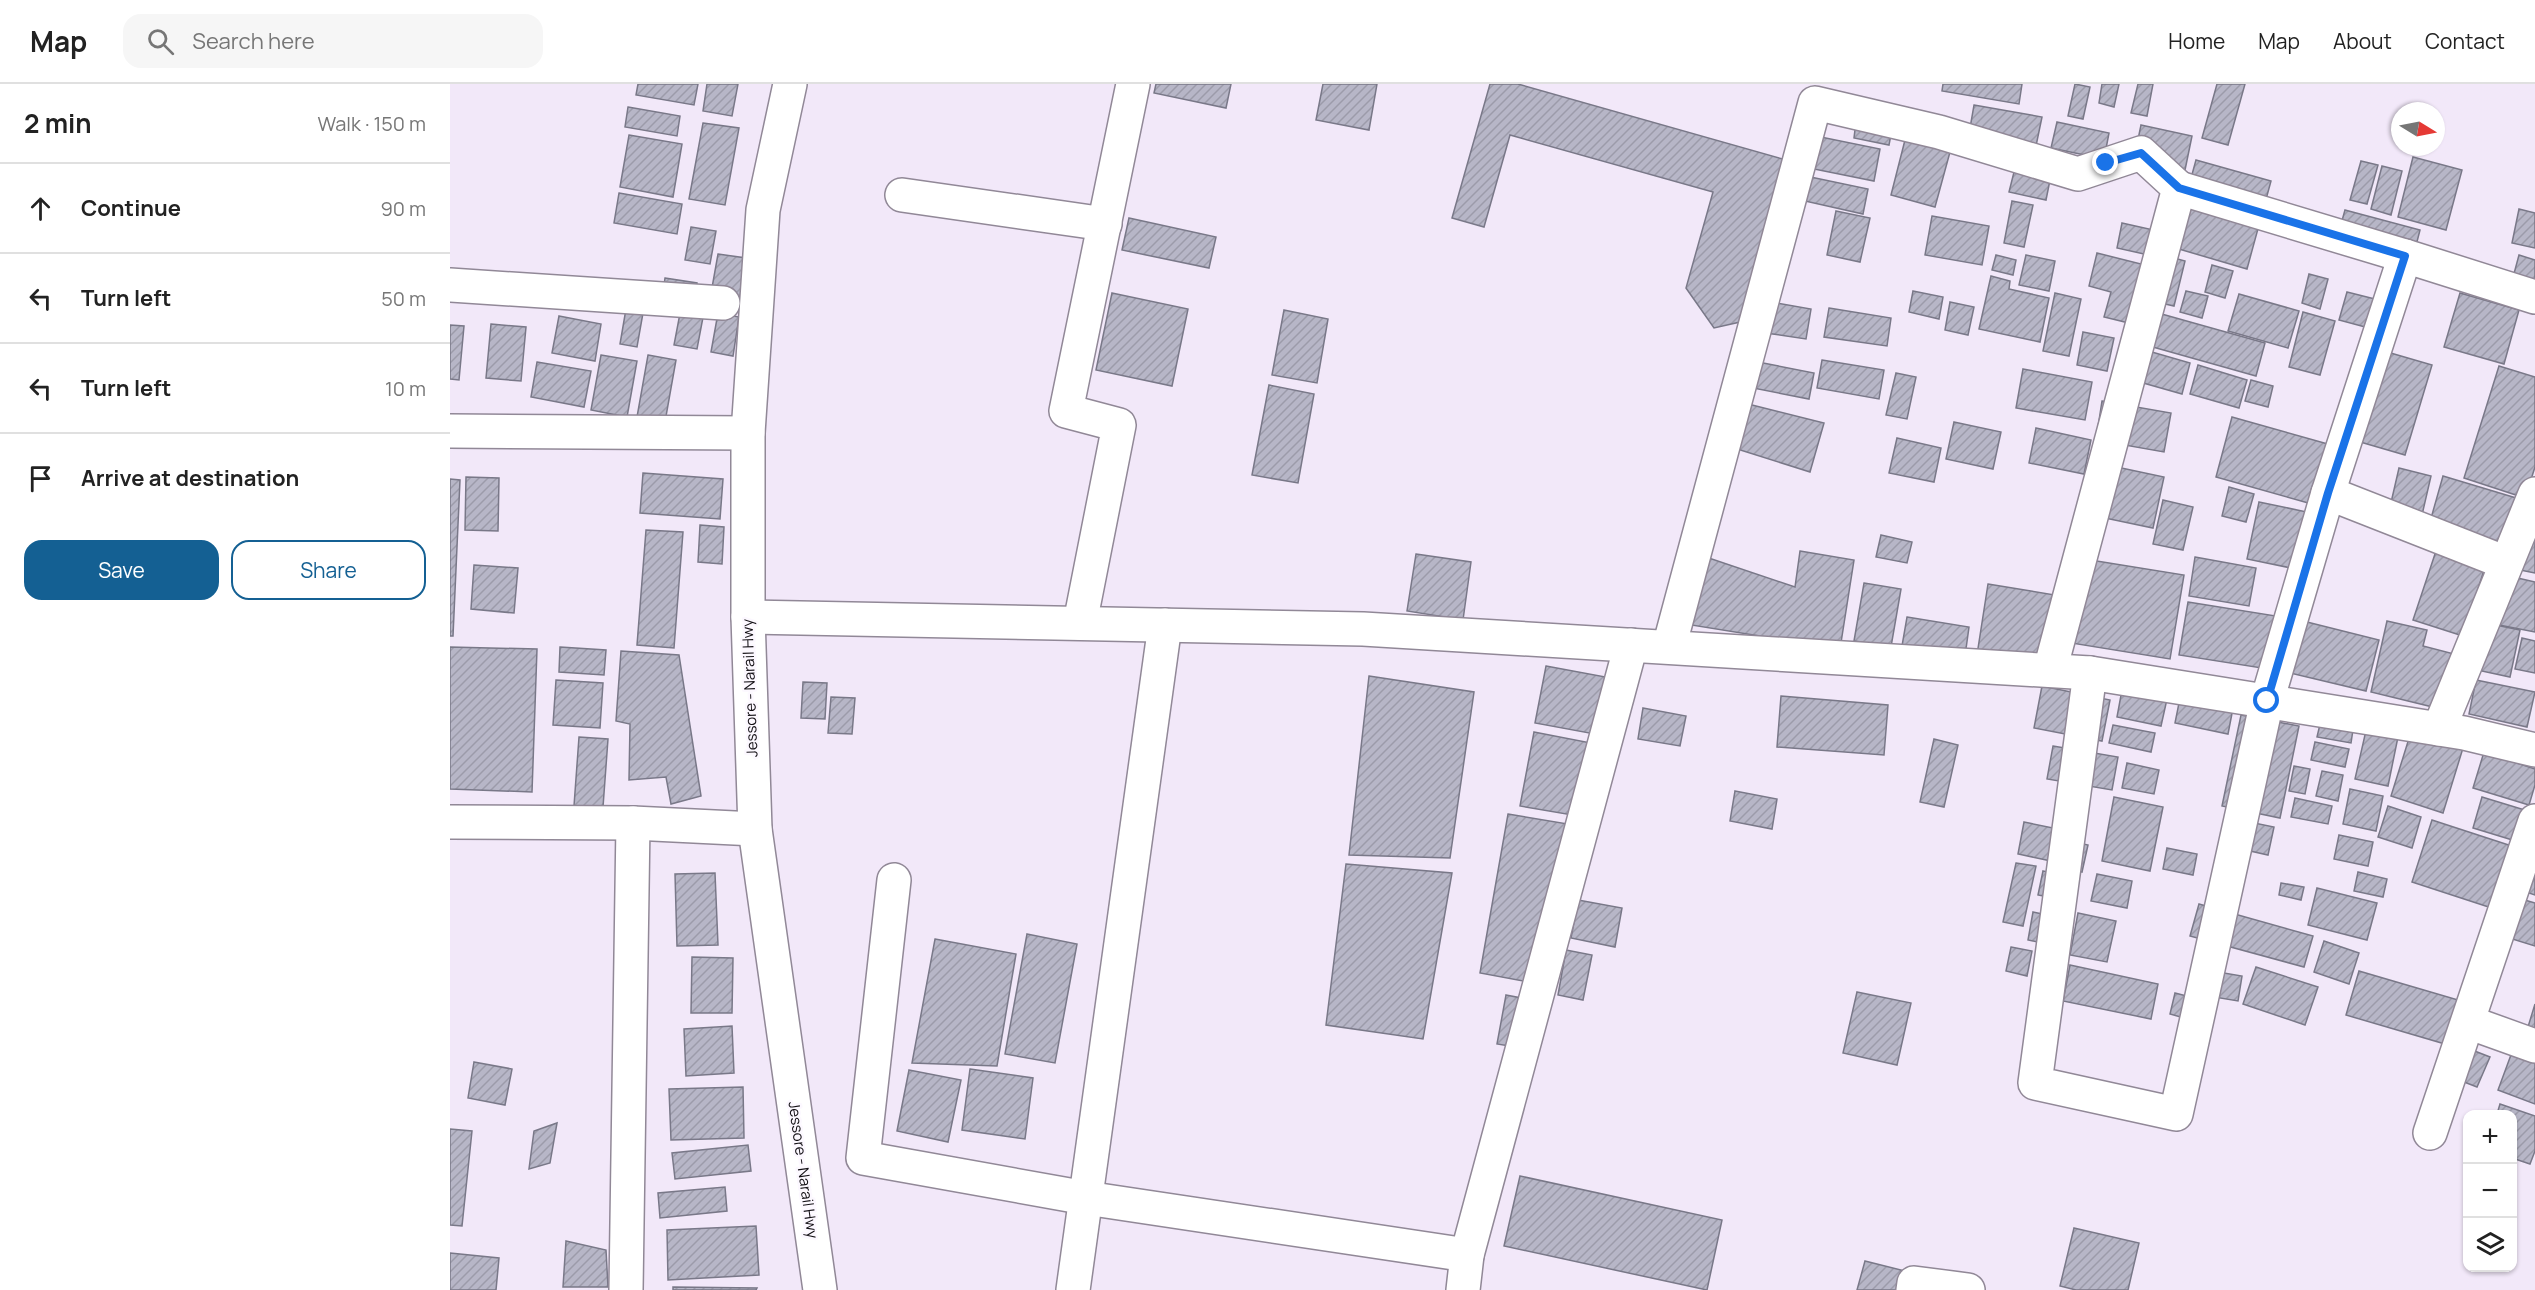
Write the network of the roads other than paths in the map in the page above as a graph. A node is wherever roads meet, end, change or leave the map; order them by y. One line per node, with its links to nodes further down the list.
1 (790, 84): 11 (main road, Jessore - Narail Hwy)
2 (1133, 84): 5 (main road)
3 (2179, 188): 6 (main road); 18 (main road); 20 (main road)
4 (902, 195): 5 (main road)
5 (1105, 224): 16 (main road)
6 (2405, 256): 8 (main road); 12 (main road)
7 (450, 285): 9 (main road)
8 (2535, 297)
9 (723, 303)
10 (450, 430): 11 (main road)
11 (748, 433): 15 (main road, Jessore - Narail Hwy)
12 (2328, 493): 14 (main road); 22 (main road)
13 (2535, 494): 23 (main road)
14 (2492, 557)
15 (748, 617): 16 (main road); 28 (main road, Jessore - Narail Hwy)
16 (1080, 623): 17 (main road)
17 (1165, 625): 19 (main road); 33 (main road)
18 (1672, 636)
19 (1631, 645): 20 (main road); 34 (main road)
20 (2050, 670): 21 (main road)
21 (2090, 673): 22 (main road); 22 (main road)
22 (2267, 701): 23 (main road)
23 (2439, 729): 24 (main road)
24 (2535, 750)
25 (2535, 821): 30 (main road)
26 (450, 822): 27 (main road)
27 (633, 824): 28 (main road); 35 (main road)
28 (754, 829): 36 (main road, Jessore - Narail Hwy)
29 (894, 880): 33 (main road)
30 (2468, 1022): 31 (main road); 32 (main road)
31 (2535, 1046)
32 (2430, 1134)
33 (1086, 1198): 34 (main road); 37 (main road)
34 (1467, 1255): 38 (main road)
35 (626, 1290)
36 (820, 1290)
37 (1073, 1290)
38 (1462, 1290)
39 (1913, 1290): 40 (main road)
40 (1968, 1290)

